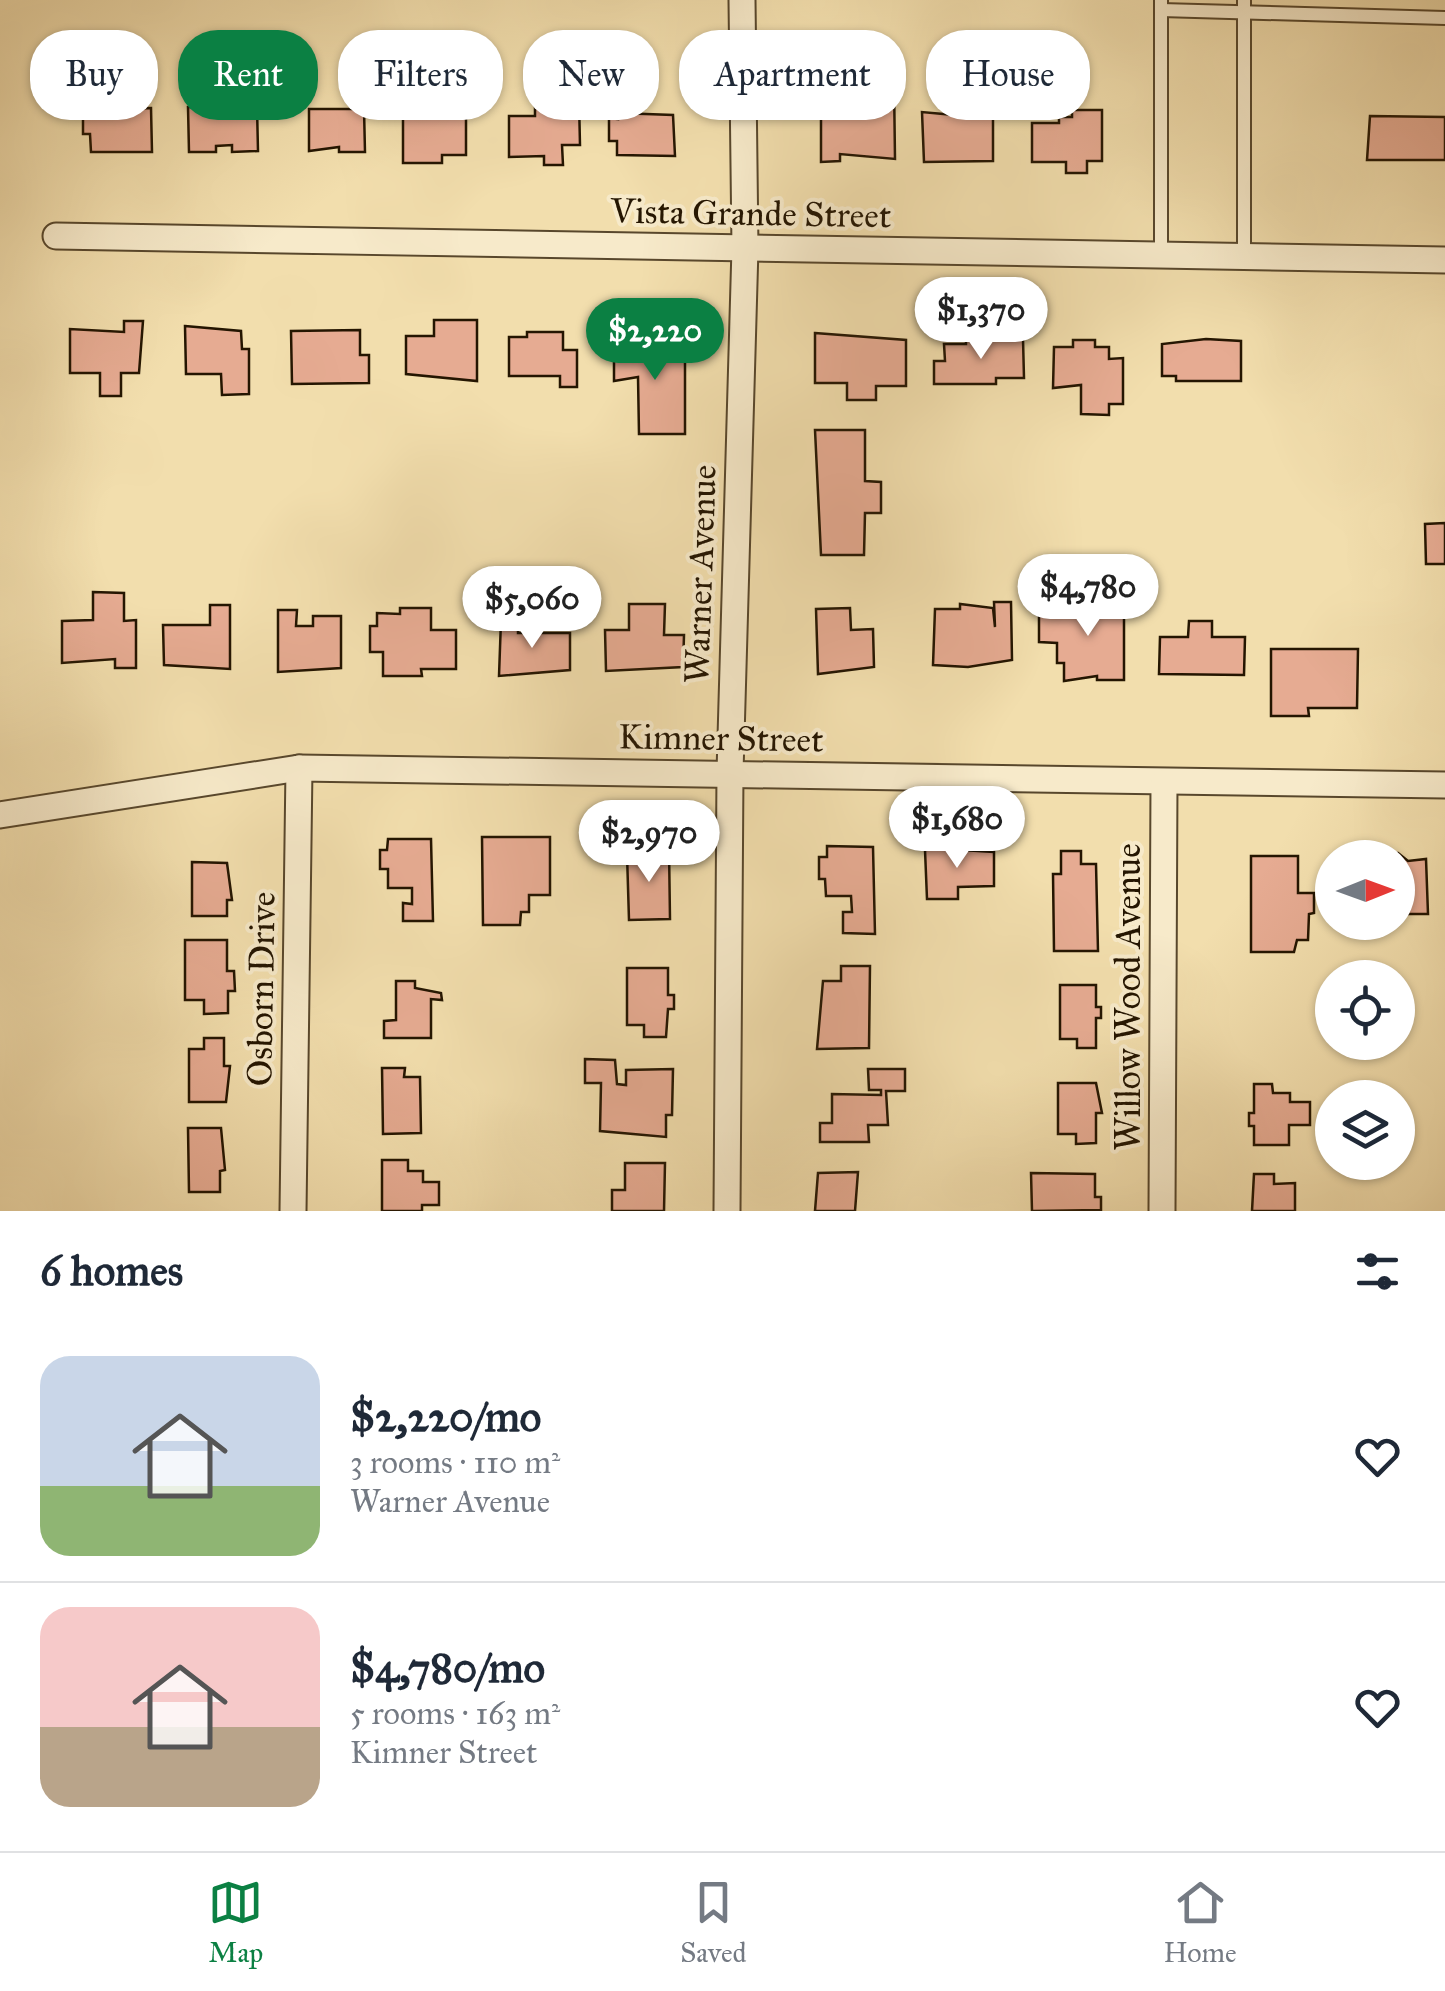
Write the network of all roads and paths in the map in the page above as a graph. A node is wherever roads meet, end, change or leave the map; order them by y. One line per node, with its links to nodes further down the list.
1 (742, 0): 6 (street, Warner Avenue)
2 (1160, 5): 3 (lane); 7 (lane)
3 (1244, 6): 4 (lane); 8 (lane)
4 (1445, 18)
5 (56, 236): 6 (street, Vista Grande Street)
6 (745, 248): 7 (street, Vista Grande Street); 11 (street, Warner Avenue)
7 (1161, 258): 8 (street, Vista Grande Street)
8 (1244, 259): 9 (street, Vista Grande Street)
9 (1445, 260)
10 (299, 768): 11 (street, Kimner Street); 14 (street, Kimner Street); 15 (street, Osborn Drive)
11 (730, 772): 12 (street, Kimner Street); 16 (street, Warner Avenue)
12 (1164, 783): 13 (street, Kimner Street); 17 (street, Willow Wood Avenue)
13 (1445, 785)
14 (0, 815)
15 (293, 1211)
16 (727, 1211)
17 (1162, 1211)

